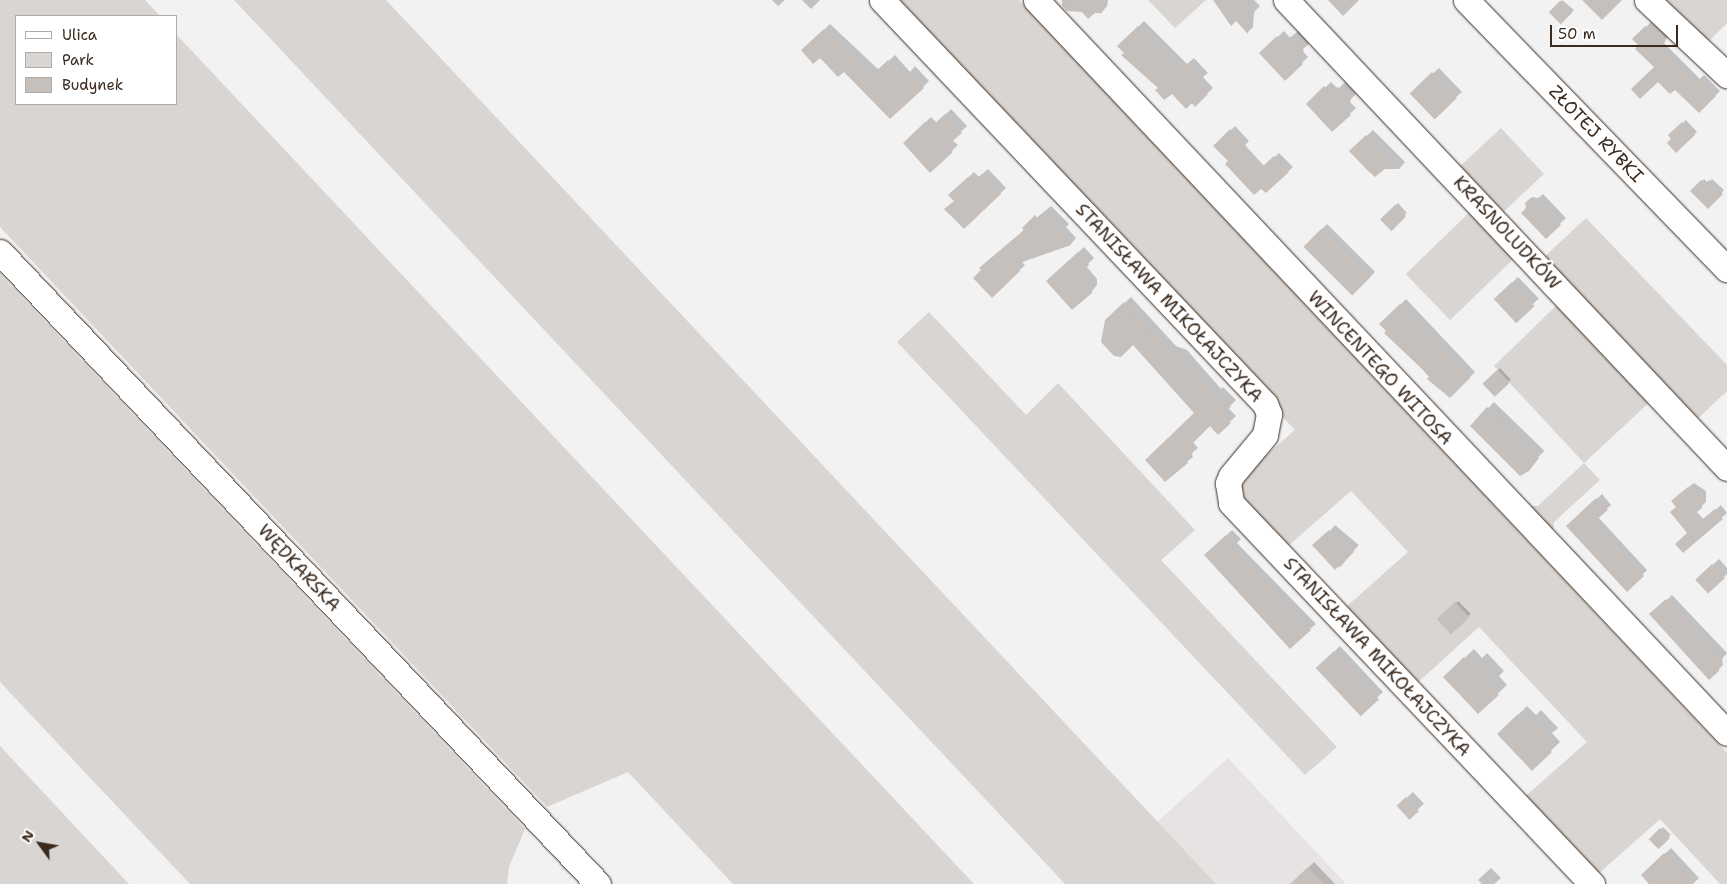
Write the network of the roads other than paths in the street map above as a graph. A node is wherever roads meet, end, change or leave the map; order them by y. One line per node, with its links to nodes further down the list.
1 (882, 0): 12 (street, STANISŁAWA MIKOŁAJCZYKA)
2 (1036, 0): 10 (street, WINCENTEGO WITOSA)
3 (1286, 0): 9 (street, KRASNOLUDKÓW)
4 (1466, 0): 8 (street, ZŁOTEJ RYBKI)
5 (1647, 0): 6 (street)
6 (1727, 75)
7 (0, 252): 11 (street, WĘDKARSKA)
8 (1727, 269)
9 (1727, 468)
10 (1727, 733)
11 (598, 884)
12 (1592, 884)

